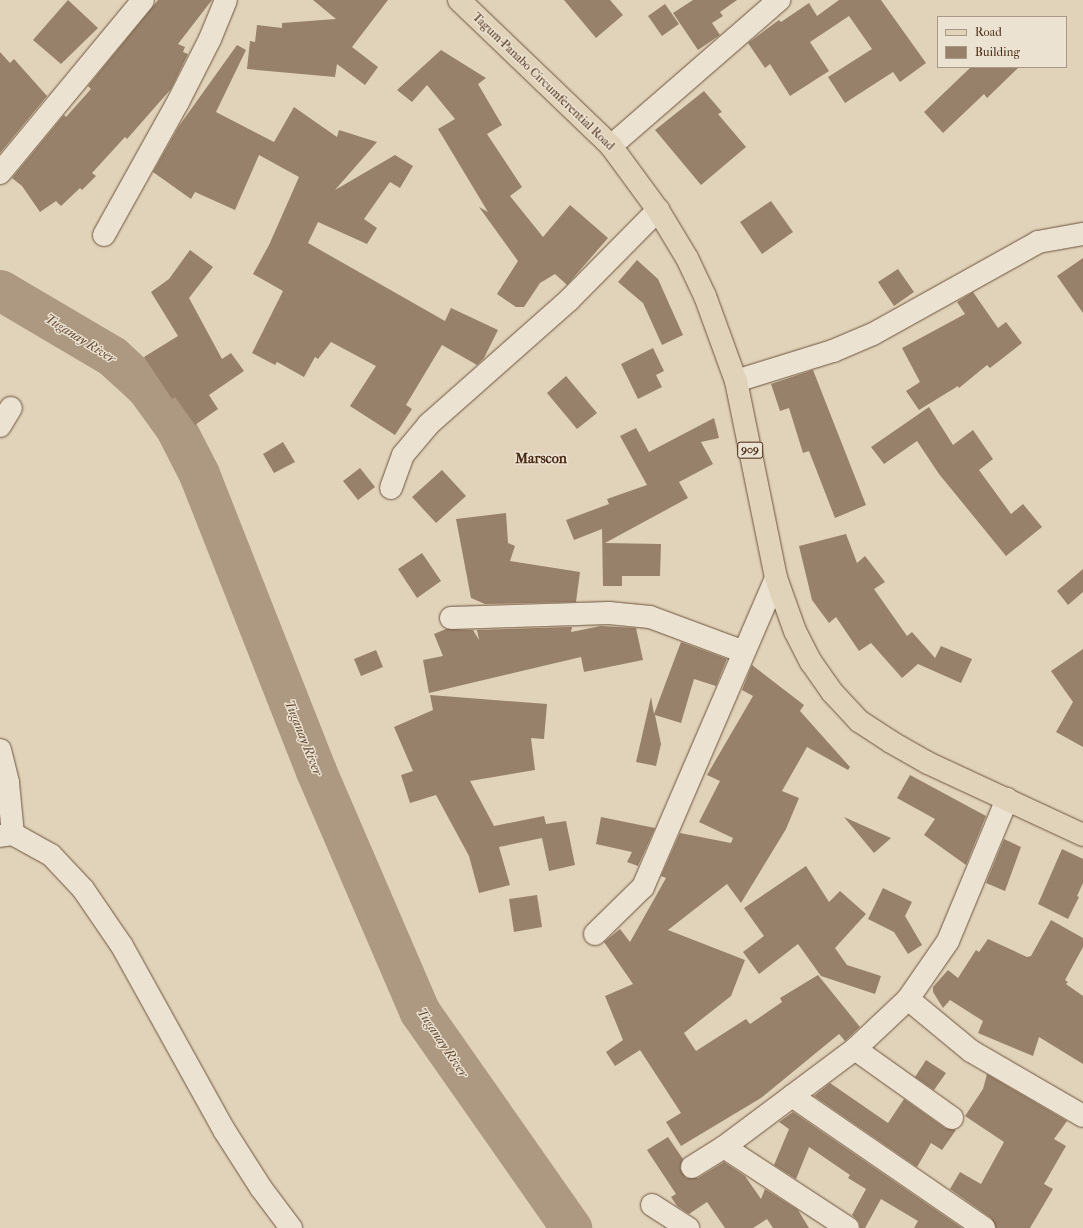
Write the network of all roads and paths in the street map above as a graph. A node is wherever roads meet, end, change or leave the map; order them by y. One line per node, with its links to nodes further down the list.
1 (142, 0): 6 (street)
2 (226, 0): 9 (street)
3 (459, 0): 5 (main road, Tagum-Panabo Circumferential Road / 909)
4 (779, 0): 5 (street)
5 (611, 146): 7 (main road, Tagum-Panabo Circumferential Road / 909)
6 (0, 173)
7 (658, 210): 10 (main road, Tagum-Panabo Circumferential Road / 909); 11 (street)
8 (1083, 234): 10 (street)
9 (104, 235)
10 (736, 381): 12 (main road, Tagum-Panabo Circumferential Road / 909)
11 (391, 488)
12 (776, 578): 14 (street); 16 (main road, Tagum-Panabo Circumferential Road / 909)
13 (451, 618): 14 (street)
14 (744, 652): 19 (street)
15 (0, 750): 17 (street)
16 (1007, 799): 18 (main road, Tagum-Panabo Circumferential Road / 909); 20 (street)
17 (7, 835): 28 (street)
18 (1083, 835)
19 (595, 934)
20 (908, 999): 21 (street); 23 (street)
21 (855, 1049): 22 (street); 24 (street)
22 (792, 1096): 25 (street); 31 (street)
23 (1083, 1116)
24 (952, 1118)
25 (724, 1147): 26 (street); 30 (street)
26 (692, 1167)
27 (652, 1205): 29 (street)
28 (291, 1228)
29 (688, 1228)
30 (848, 1228)
31 (984, 1228)

